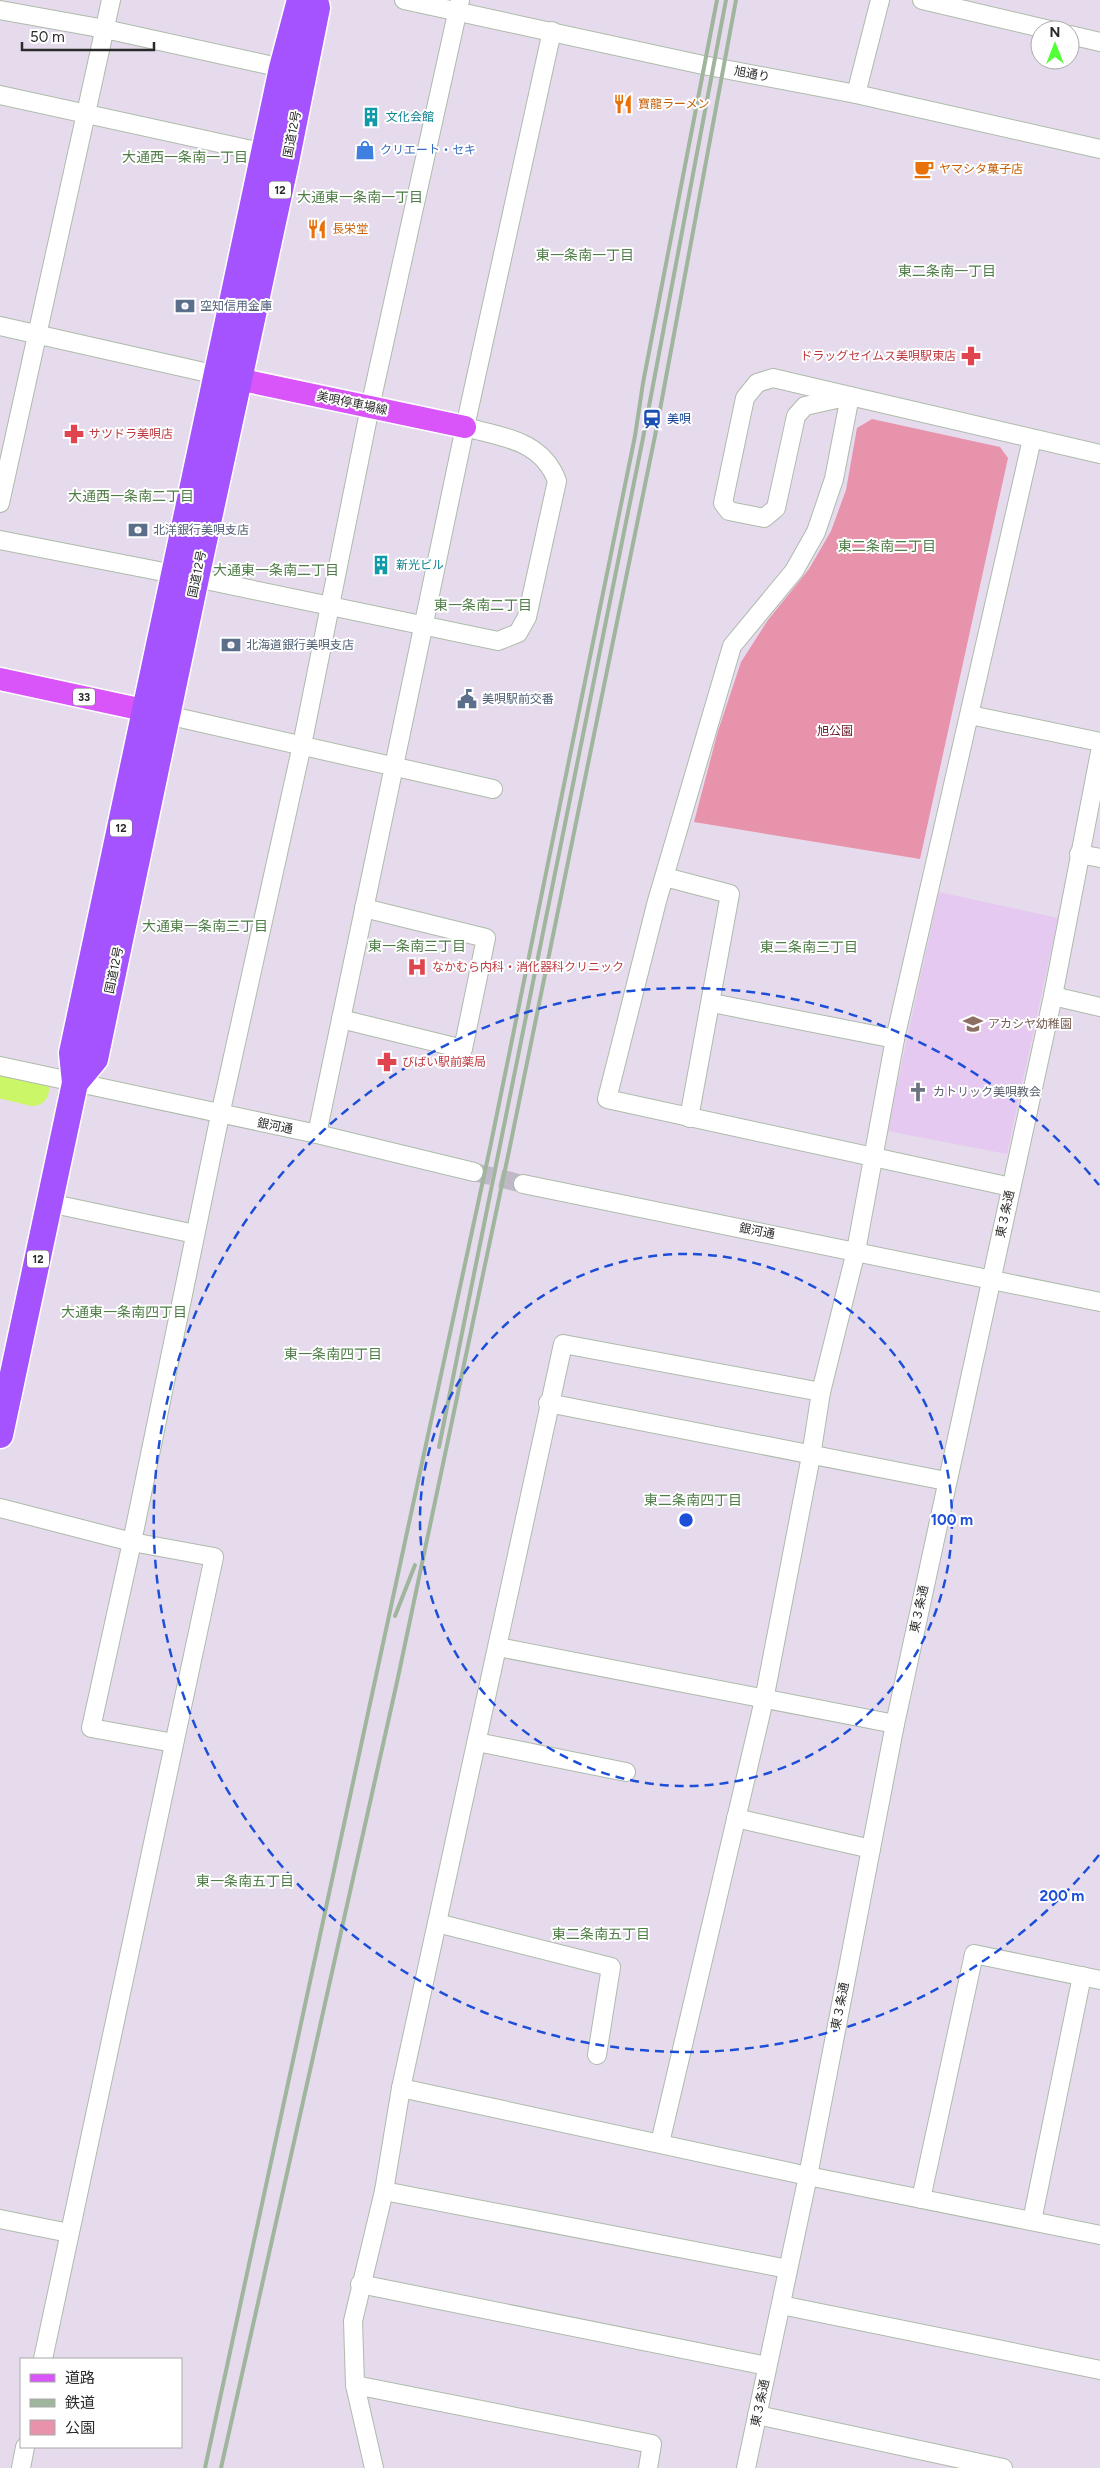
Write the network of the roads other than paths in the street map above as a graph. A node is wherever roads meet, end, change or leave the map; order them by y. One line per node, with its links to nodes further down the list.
1 (111, 0): 10 (street)
2 (300, 0): 14 (highway, 国道12号 / 12)
3 (315, 0): 22 (highway, 国道12号 / 12)
4 (404, 0): 7 (street, 旭通り)
5 (880, 0): 16 (street)
6 (922, 0): 9 (street)
7 (458, 6): 11 (street, 旭通り); 24 (street)
8 (0, 10): 10 (street)
9 (1030, 25)
10 (105, 29): 14 (street); 17 (street)
11 (552, 31): 16 (street, 旭通り); 25 (street)
12 (1080, 37): 13 (street)
13 (1100, 42)
14 (282, 68): 19 (highway, 国道12号 / 12)
15 (0, 94): 17 (street)
16 (856, 94): 18 (street, 旭通り)
17 (86, 112): 19 (street); 21 (street)
18 (1100, 149)
19 (266, 153): 22 (highway, 国道12号 / 12)
20 (0, 326): 21 (street)
21 (36, 334): 22 (street); 28 (street)
22 (228, 378): 24 (main road, 美唄停車場線); 30 (highway, 国道12号 / 12)
23 (850, 396): 23 (street); 26 (street); 43 (street)
24 (370, 407): 25 (main road, 美唄停車場線); 31 (street)
25 (465, 427): 32 (street); 32 (street)
26 (1032, 439): 27 (street); 35 (street)
27 (1100, 454)
28 (0, 503)
29 (0, 540): 30 (street)
30 (185, 576): 31 (street); 34 (highway, 国道12号 / 12)
31 (329, 606): 32 (street); 37 (street)
32 (423, 625): 39 (street)
33 (0, 679): 34 (main road, 33)
34 (157, 713): 37 (street); 51 (highway, 国道12号 / 12)
35 (970, 715): 36 (street); 49 (street)
36 (1100, 742)
37 (302, 745): 39 (street); 52 (street)
38 (1100, 752): 41 (street, 東３条通)
39 (394, 768): 40 (street); 44 (street)
40 (493, 788)
41 (1079, 854): 42 (street); 45 (street, 東３条通)
42 (1100, 858)
43 (665, 877): 46 (street); 53 (street)
44 (364, 908): 48 (street); 48 (street)
45 (1052, 996): 47 (street); 58 (street, 東３条通)
46 (712, 1003): 49 (street); 53 (street)
47 (1100, 1007)
48 (341, 1019): 54 (street)
49 (895, 1039): 55 (street)
50 (0, 1066): 51 (street, 銀河通)
51 (75, 1083): 52 (street, 銀河通); 59 (highway, 国道12号 / 12)
52 (220, 1115): 54 (street, 銀河通); 60 (street)
53 (689, 1118): 55 (street)
54 (317, 1134): 56 (street, 銀河通)
55 (873, 1156): 58 (street); 61 (street)
56 (474, 1172)
57 (524, 1184): 61 (street, 銀河通)
58 (1011, 1186): 62 (street, 東３条通)
59 (49, 1203): 60 (street); 66 (highway, 国道12号 / 12)
60 (195, 1234): 70 (street)
61 (856, 1251): 62 (street, 銀河通); 64 (street)
62 (991, 1278): 63 (street, 銀河通); 68 (street, 東３条通)
63 (1100, 1302)
64 (821, 1392): 65 (street); 67 (street)
65 (548, 1403): 67 (street); 71 (street)
66 (0, 1435)
67 (811, 1456): 68 (street); 72 (street)
68 (946, 1481): 73 (street, 東３条通)
69 (0, 1508): 70 (street)
70 (132, 1542): 75 (street); 75 (street)
71 (498, 1647): 72 (street); 74 (street)
72 (764, 1700): 73 (street); 77 (street)
73 (894, 1724): 78 (street, 東３条通)
74 (477, 1742): 76 (street); 79 (street)
75 (174, 1743): 90 (street)
76 (626, 1772)
77 (736, 1818): 78 (street); 84 (street)
78 (870, 1849): 85 (street, 東３条通)
79 (437, 1923): 82 (street); 83 (street)
80 (1082, 1976): 81 (street); 87 (street); 89 (street)
81 (1100, 1980)
82 (598, 2055)
83 (401, 2088): 84 (street); 86 (street)
84 (660, 2143): 85 (street)
85 (808, 2176): 87 (street); 92 (street, 東３条通)
86 (384, 2191): 92 (street); 93 (street)
87 (921, 2199): 89 (street)
88 (0, 2219): 90 (street)
89 (1032, 2221): 91 (street)
90 (69, 2233): 95 (street)
91 (1100, 2235)
92 (788, 2269): 94 (street, 東３条通)
93 (360, 2284): 96 (street); 98 (street)
94 (781, 2305): 96 (street, 東３条通); 97 (street)
95 (43, 2358)
96 (767, 2366): 99 (street, 東３条通)
97 (1100, 2370)
98 (355, 2385): 102 (street); 103 (street)
99 (757, 2415): 104 (street, 東３条通); 105 (street)
100 (25, 2448): 101 (street)
101 (20, 2468)
102 (374, 2468)
103 (648, 2468)
104 (746, 2468)
105 (1003, 2468)

